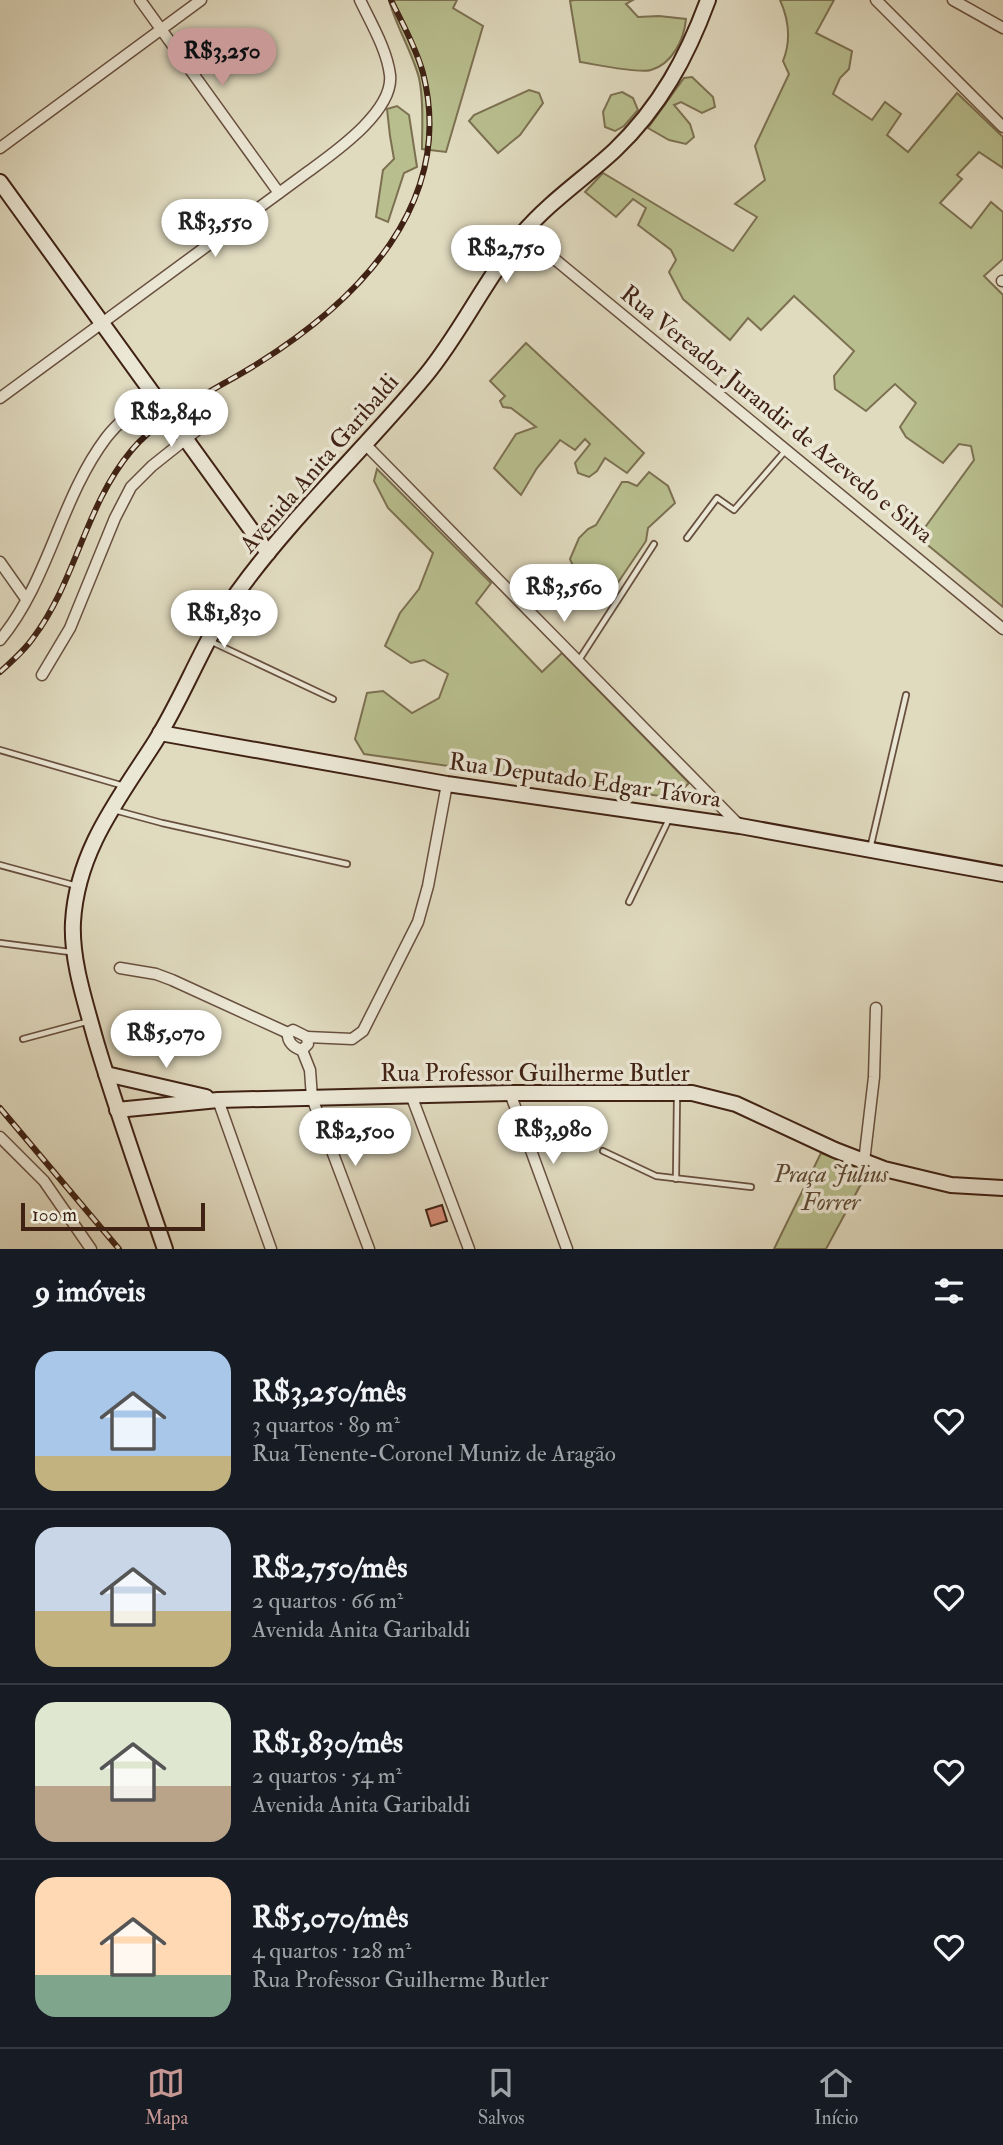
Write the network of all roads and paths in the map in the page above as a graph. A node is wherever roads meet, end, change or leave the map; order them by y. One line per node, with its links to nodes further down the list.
1 (140, 0): 8 (street)
2 (201, 0): 8 (street)
3 (360, 0): 12 (street)
4 (708, 0): 13 (main road, Avenida Anita Garibaldi)
5 (876, 0): 9 (street)
6 (953, 0): 7 (street)
7 (1003, 28)
8 (161, 29): 10 (street); 12 (street)
9 (1003, 127)
10 (0, 148)
11 (0, 182): 14 (main road)
12 (279, 193): 14 (street)
13 (523, 233): 19 (main road, Avenida Anita Garibaldi); 20 (street, Rua Vereador Jurandir de Azevedo e Silva)
14 (102, 323): 15 (main road); 16 (street)
15 (154, 396): 18 (main road); 25 (street)
16 (0, 398)
17 (216, 415): 18 (street)
18 (186, 440): 23 (main road); 30 (street)
19 (365, 444): 23 (main road, Avenida Anita Garibaldi); 29 (street)
20 (787, 449): 21 (lane); 26 (street, Rua Vereador Jurandir de Azevedo e Silva)
21 (687, 538)
22 (654, 544): 29 (lane)
23 (268, 553): 28 (main road, Avenida Anita Garibaldi)
24 (0, 562): 25 (street)
25 (26, 599): 27 (street)
26 (1003, 629)
27 (0, 640)
28 (209, 640): 32 (lane); 33 (main road, Avenida Anita Garibaldi)
29 (579, 661): 39 (street)
30 (42, 675)
31 (906, 695): 40 (lane)
32 (333, 699)
33 (160, 733): 35 (main road, Rua Deputado Edgar Távora); 36 (main road, Avenida Anita Garibaldi)
34 (0, 750): 36 (lane)
35 (447, 784): 38 (main road, Rua Deputado Edgar Távora); 52 (street)
36 (125, 786): 37 (main road, Avenida Anita Garibaldi)
37 (110, 809): 41 (lane); 44 (main road, Avenida Anita Garibaldi)
38 (671, 815): 39 (main road, Rua Deputado Edgar Távora); 45 (lane)
39 (740, 826): 40 (main road, Rua Deputado Edgar Távora)
40 (870, 849): 43 (main road, Rua Deputado Edgar Távora)
41 (346, 864)
42 (0, 865): 44 (lane)
43 (1003, 874)
44 (78, 886): 47 (main road, Avenida Anita Garibaldi)
45 (629, 902)
46 (0, 943): 47 (lane)
47 (75, 952): 50 (main road, Avenida Anita Garibaldi)
48 (120, 968): 51 (street)
49 (876, 1008): 64 (street)
50 (90, 1021): 53 (lane); 55 (main road, Avenida Anita Garibaldi)
51 (288, 1033): 52 (street); 54 (street)
52 (307, 1037): 54 (street)
53 (23, 1038)
54 (302, 1050): 59 (street)
55 (106, 1074): 60 (main road, Rua Professor Guilherme Butler); 61 (main road, Avenida Anita Garibaldi)
56 (677, 1093): 57 (main road, Rua Professor Guilherme Butler); 64 (main road, Rua Professor Guilherme Butler); 65 (lane)
57 (510, 1094): 58 (main road, Rua Professor Guilherme Butler); 73 (street)
58 (411, 1095): 59 (main road, Rua Professor Guilherme Butler); 72 (street)
59 (312, 1098): 60 (main road, Rua Professor Guilherme Butler); 71 (street)
60 (218, 1100): 61 (main road, Rua Professor Guilherme Butler); 70 (street)
61 (117, 1110): 69 (main road, Avenida Anita Garibaldi)
62 (0, 1137): 68 (street)
63 (603, 1150): 65 (lane)
64 (864, 1162): 67 (main road, Rua Professor Guilherme Butler)
65 (677, 1179): 66 (lane)
66 (751, 1186)
67 (1003, 1188)
68 (91, 1249)
69 (165, 1249)
70 (271, 1249)
71 (369, 1249)
72 (468, 1249)
73 (567, 1249)

